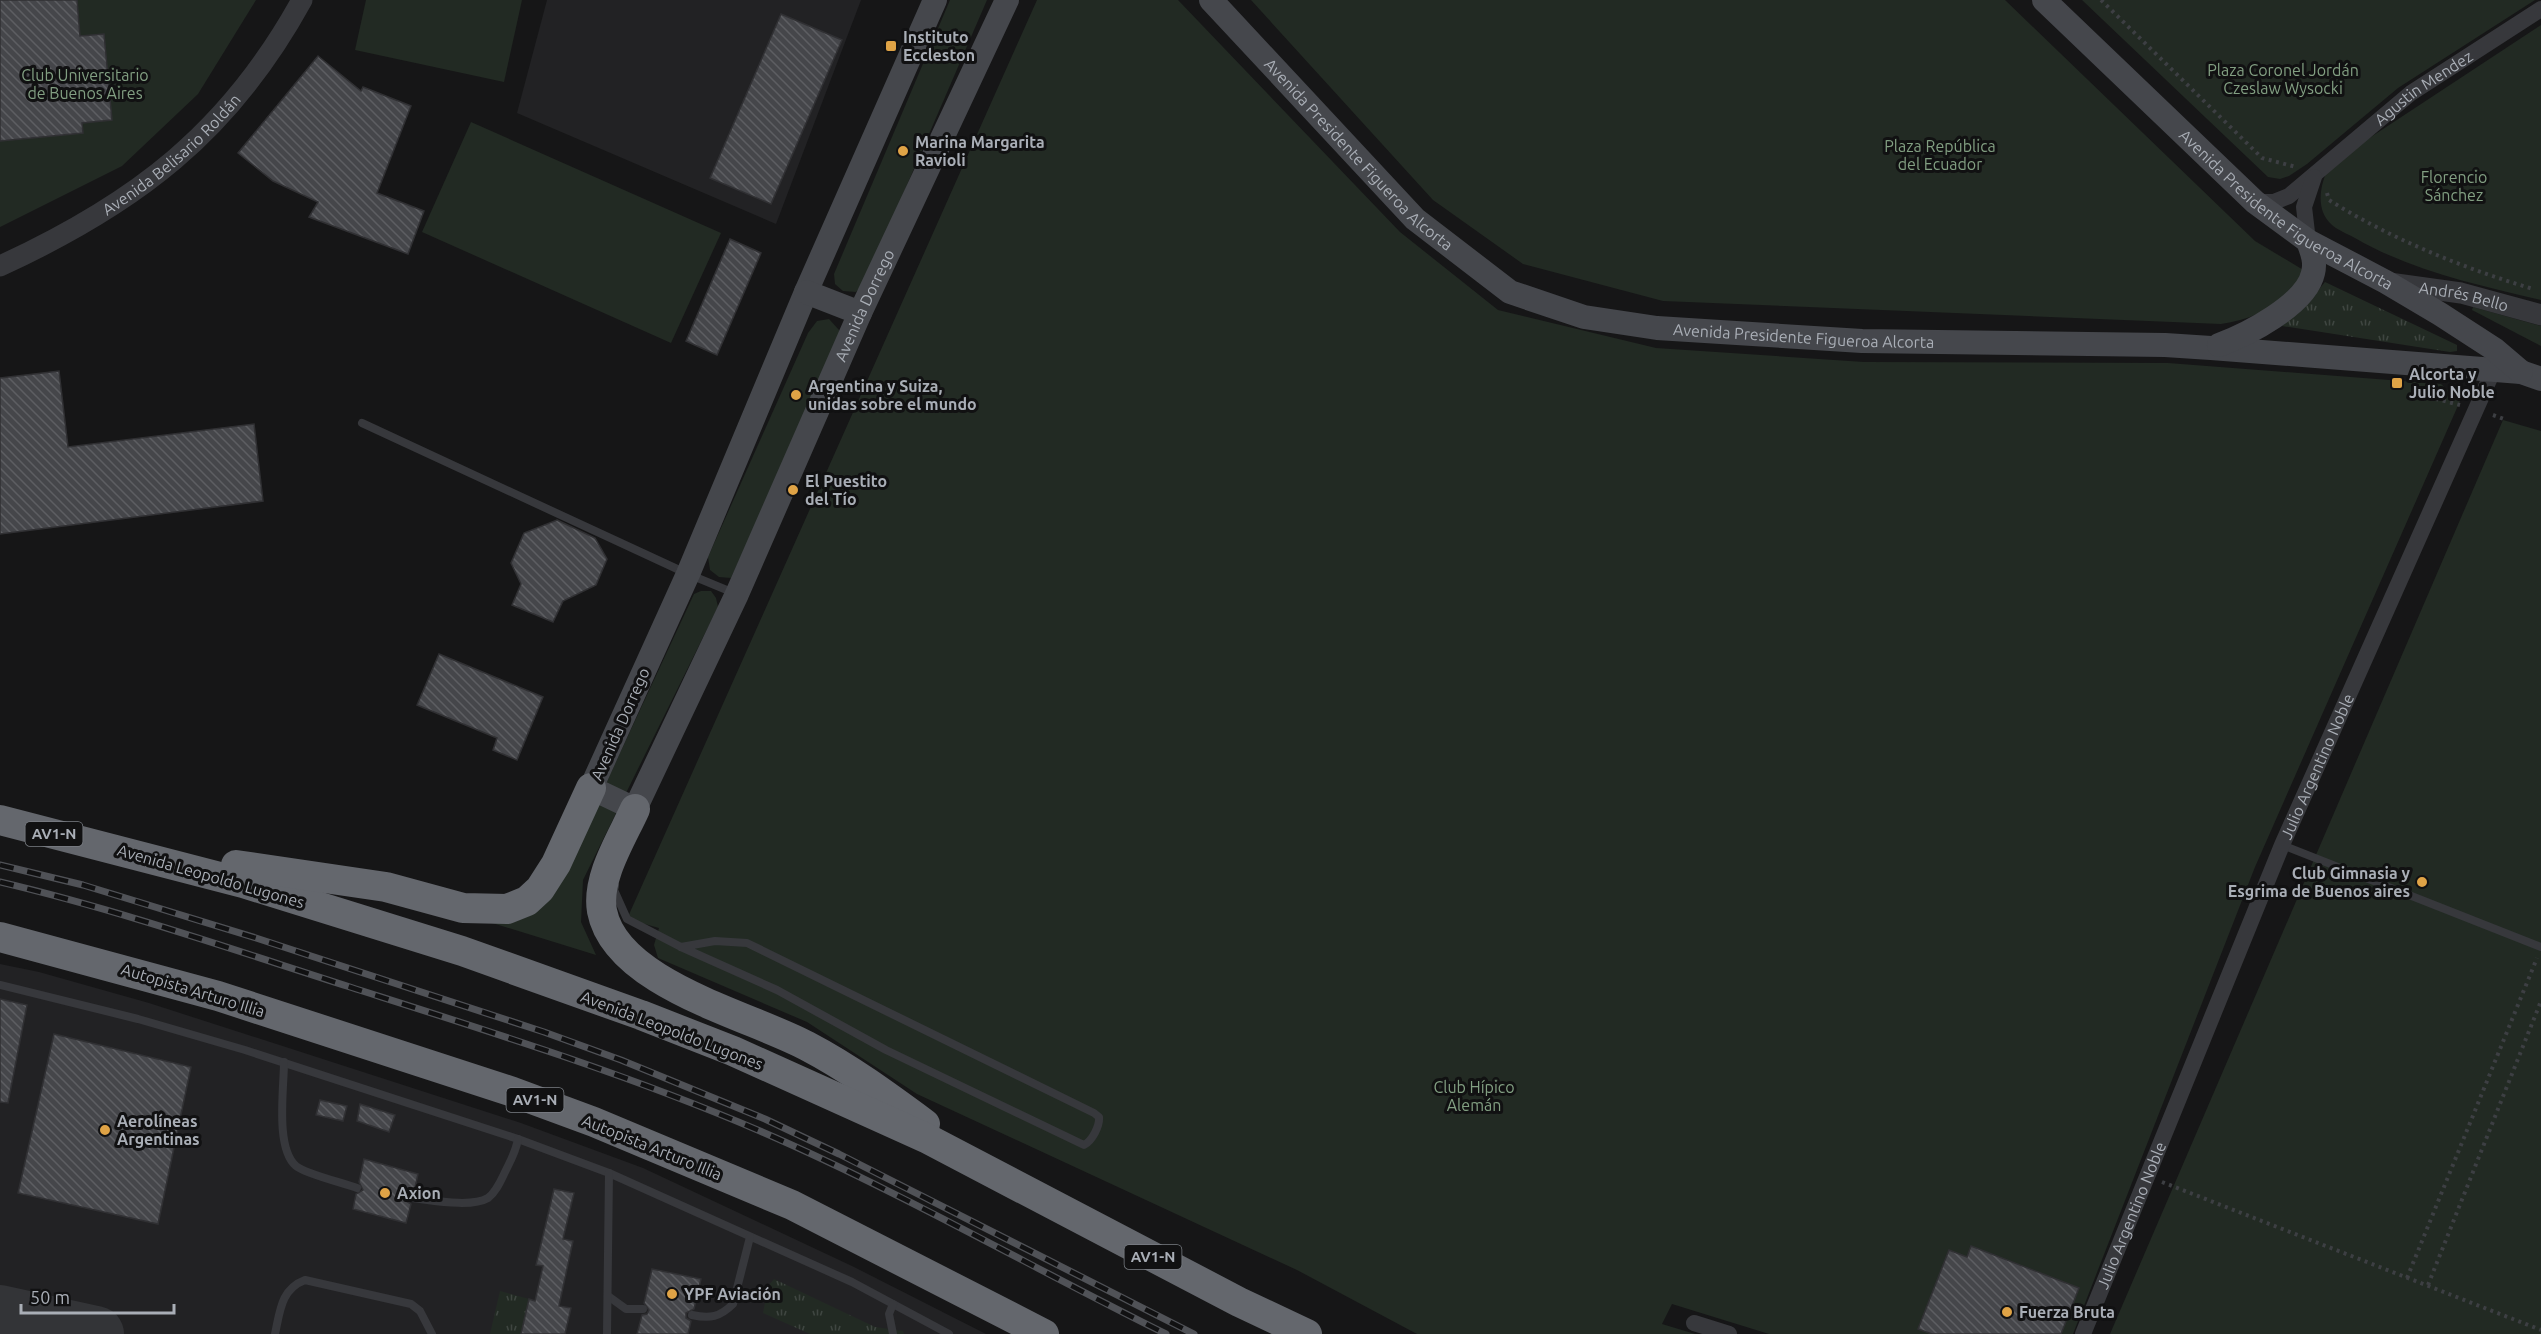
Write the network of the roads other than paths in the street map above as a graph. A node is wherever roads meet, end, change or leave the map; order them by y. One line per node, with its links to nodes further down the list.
1 (302, 0): 10 (street, Avenida Belisario Roldán)
2 (935, 0): 12 (main road, Avenida Dorrego)
3 (1007, 0): 13 (main road, Avenida Dorrego)
4 (1211, 0): 15 (main road, Avenida Presidente Figueroa Alcorta)
5 (2044, 0): 8 (main road, Avenida Presidente Figueroa Alcorta)
6 (2541, 9): 7 (street, Agustin Mendez)
7 (2314, 177): 8 (street, Agustin Mendez); 9 (street)
8 (2255, 202): 9 (main road, Avenida Presidente Figueroa Alcorta)
9 (2308, 241): 11 (main road, Avenida Presidente Figueroa Alcorta); 15 (main road)
10 (0, 266)
11 (2386, 282): 14 (street, Andrés Bello); 17 (main road, Avenida Presidente Figueroa Alcorta)
12 (806, 292): 13 (main road); 19 (main road, Avenida Dorrego)
13 (860, 313): 20 (main road, Avenida Dorrego)
14 (2541, 315)
15 (2211, 348): 16 (main road, Avenida Presidente Figueroa Alcorta)
16 (2493, 371): 17 (main road, Avenida Presidente Figueroa Alcorta); 26 (street, Julio Argentino Noble)
17 (2531, 376)
18 (362, 423): 19 (lane)
19 (688, 574): 20 (lane); 22 (main road, Avenida Dorrego)
20 (741, 597): 23 (main road, Avenida Dorrego)
21 (661, 777): 25 (lane)
22 (591, 788): 23 (main road); 27 (highway)
23 (635, 809): 36 (highway)
24 (0, 820): 27 (highway, Avenida Leopoldo Lugones / AV1-N)
25 (630, 841)
26 (2282, 845): 31 (lane); 54 (street, Julio Argentino Noble)
27 (108, 847): 36 (highway, Avenida Leopoldo Lugones / AV1-N)
28 (616, 881): 30 (lane)
29 (0, 937): 51 (highway, Autopista Arturo Illia / AV1-N)
30 (681, 947): 30 (lane)
31 (2541, 948)
32 (0, 985): 33 (lane)
33 (284, 1062): 34 (lane); 37 (lane)
34 (518, 1140): 35 (lane); 38 (lane)
35 (609, 1173): 39 (lane); 40 (lane)
36 (1000, 1178): 52 (highway, Avenida Leopoldo Lugones / AV1-N)
37 (357, 1188)
38 (412, 1198)
39 (750, 1237): 41 (lane); 43 (lane)
40 (608, 1296): 42 (lane); 48 (lane)
41 (893, 1304): 45 (lane); 49 (lane)
42 (643, 1309)
43 (692, 1315)
44 (1694, 1323): 53 (street)
45 (941, 1332): 50 (lane)
46 (275, 1334): 47 (lane)
47 (432, 1334)
48 (607, 1334)
49 (893, 1334)
50 (950, 1334)
51 (1044, 1334)
52 (1307, 1334)
53 (1729, 1334)
54 (2084, 1334)

